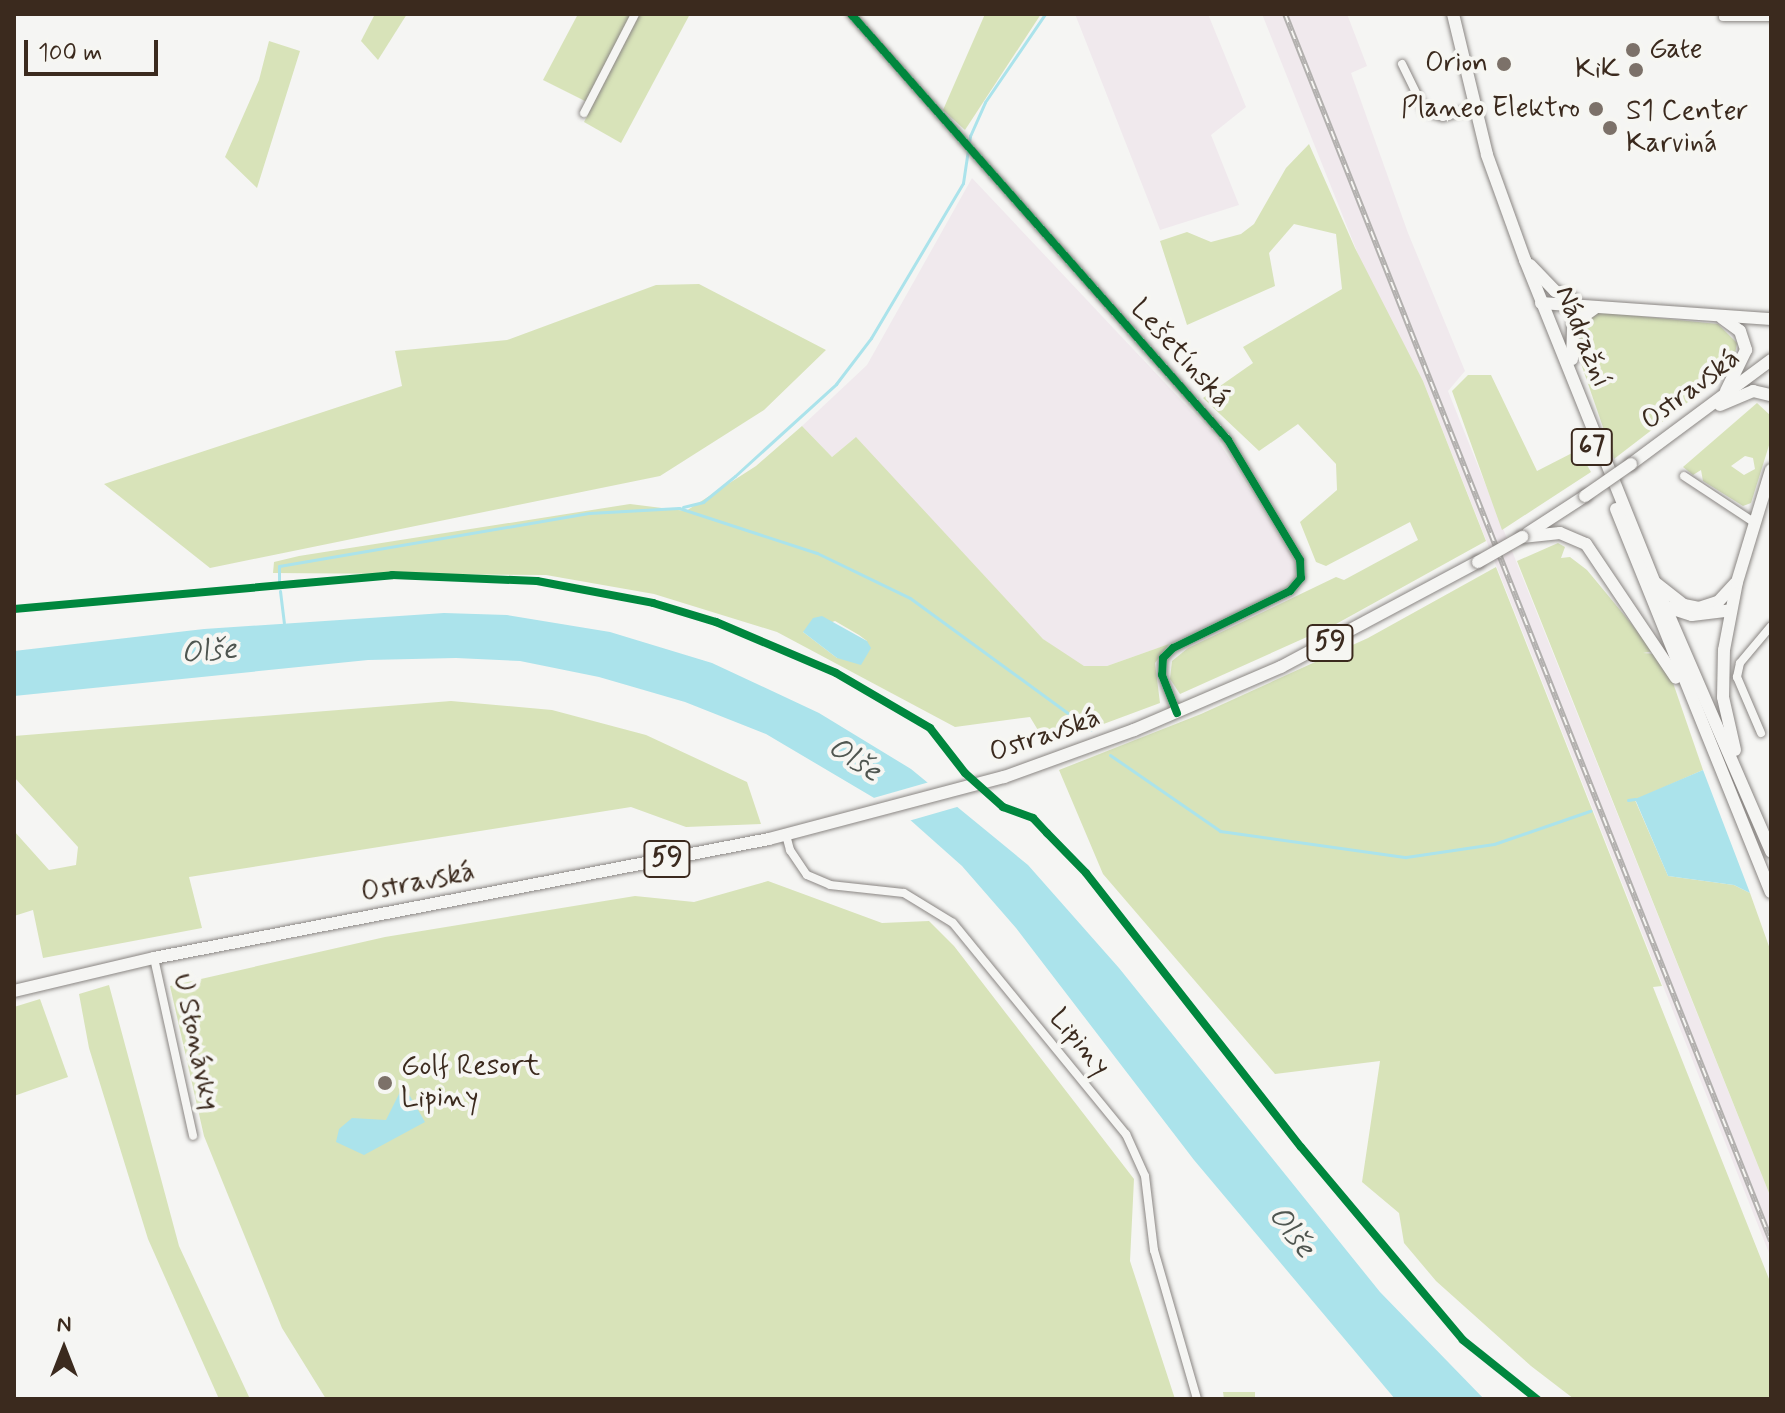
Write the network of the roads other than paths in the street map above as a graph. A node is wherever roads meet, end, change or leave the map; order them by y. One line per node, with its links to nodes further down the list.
1 (635, 14): 8 (street)
2 (851, 14): 31 (street, Lešetínská)
3 (1453, 14): 7 (main road, Nádražní / 67)
4 (1723, 17): 5 (street)
5 (1771, 17)
6 (1402, 64): 7 (street)
7 (1474, 108): 9 (main road, Nádražní / 67)
8 (584, 113)
9 (1525, 260): 10 (main road, Nádražní / 67); 11 (main road, 67)
10 (1541, 303): 11 (main road, 67); 16 (main road, Nádražní / 67); 26 (main road, 67)
11 (1589, 304): 12 (main road, 67)
12 (1606, 304): 13 (main road, 67); 16 (main road)
13 (1716, 315): 14 (main road); 18 (main road)
14 (1771, 319)
15 (1771, 360): 18 (main road, Ostravská / 59)
16 (1580, 393): 26 (main road, Nádražní / 67)
17 (1771, 395): 19 (main road)
18 (1722, 397): 19 (main road, Ostravská / 59)
19 (1702, 412): 24 (main road, Ostravská / 59, bridge)
20 (1771, 470): 22 (main road)
21 (1684, 476): 23 (street)
22 (1765, 510): 23 (main road)
23 (1755, 523): 25 (main road)
24 (1522, 537): 30 (main road); 31 (main road, Ostravská / 59, bridge)
25 (1737, 582): 26 (main road); 28 (main road)
26 (1651, 585): 27 (main road, 67); 30 (main road, 67)
27 (1665, 607): 28 (main road); 33 (main road, 67)
28 (1731, 610): 33 (main road)
29 (1771, 626): 32 (street)
30 (1695, 709): 36 (main road, 67)
31 (1177, 713): 34 (main road, Ostravská / 59)
32 (1761, 733)
33 (1755, 812): 35 (main road, 67)
34 (786, 835): 37 (main road, Ostravská / 59); 40 (street, Lipiny)
35 (1771, 852)
36 (1771, 892)
37 (154, 958): 38 (main road, Ostravská / 59); 39 (street, U Stonávky)
38 (14, 991)
39 (193, 1136)
40 (1197, 1399)

